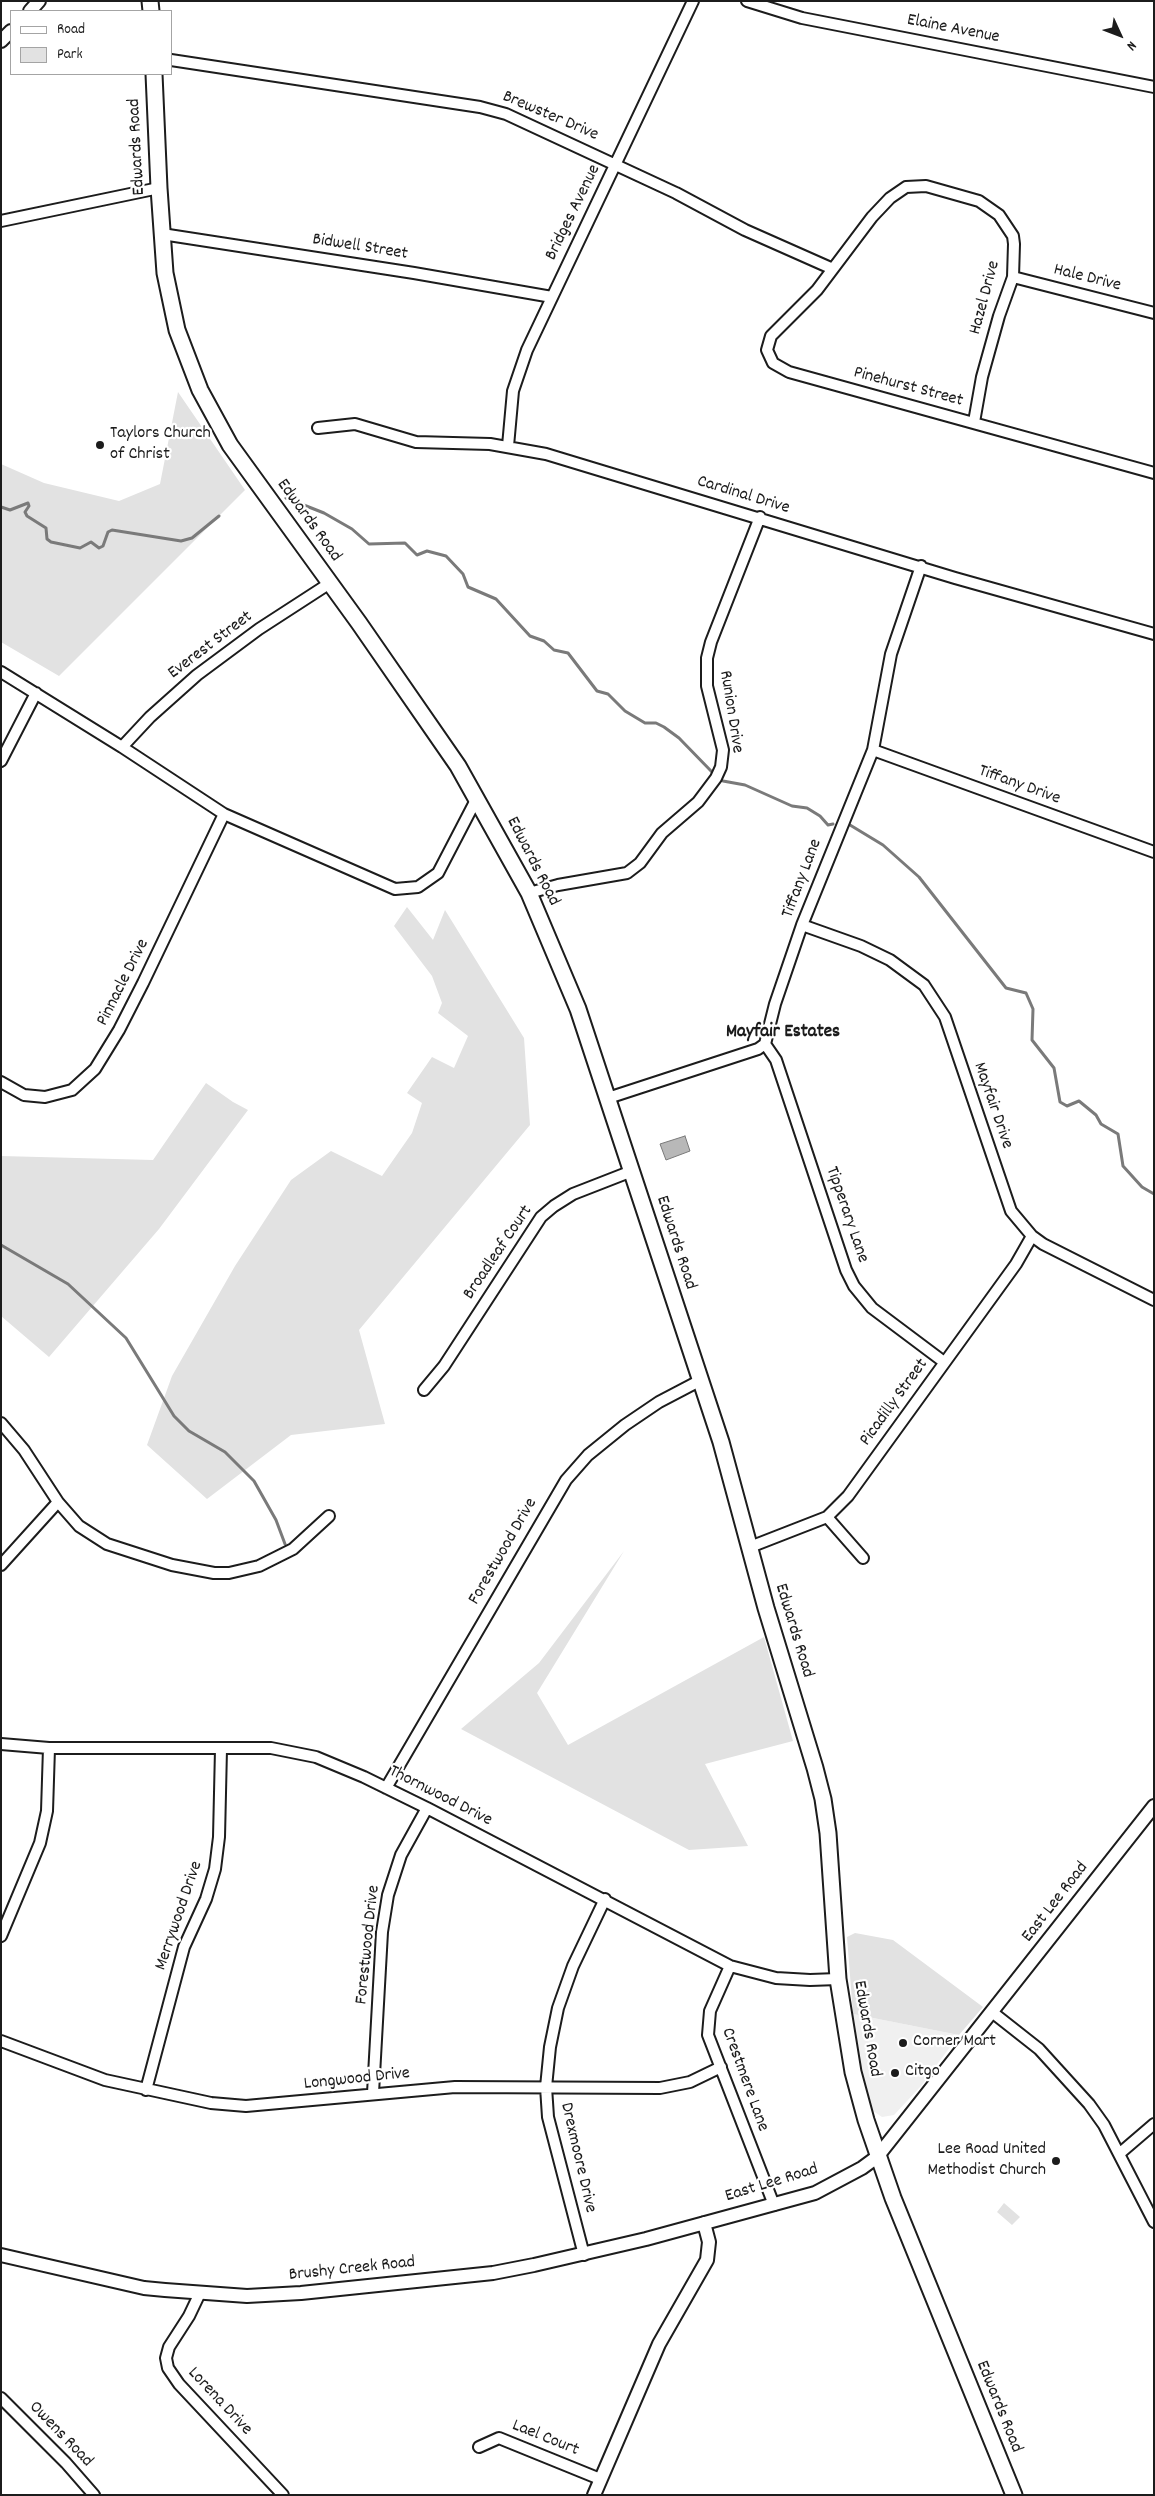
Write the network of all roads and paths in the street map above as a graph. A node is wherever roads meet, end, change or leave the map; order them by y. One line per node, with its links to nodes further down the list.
1 (693, 1): 8 (street, Bridges Avenue)
2 (747, 1): 7 (street, Elaine Avenue)
3 (10, 32): 4 (street)
4 (1, 41)
5 (172, 60): 8 (street, Brewster Drive)
6 (154, 75): 9 (main road, Edwards Road)
7 (1154, 87)
8 (616, 164): 12 (street, Brewster Drive); 14 (street, Bridges Avenue)
9 (158, 188): 10 (street); 11 (main road, Edwards Road)
10 (1, 221)
11 (162, 234): 14 (street, Bidwell Street); 22 (main road, Edwards Road)
12 (833, 268): 13 (street, Hazel Drive); 16 (street, Pinehurst Street)
13 (1013, 277): 15 (street, Hale Drive); 16 (street, Hazel Drive)
14 (552, 297): 18 (street, Bridges Avenue)
15 (1154, 313)
16 (974, 422): 19 (street, Pinehurst Street)
17 (318, 428): 18 (street, Cardinal Drive)
18 (508, 446): 20 (street, Cardinal Drive)
19 (1154, 473)
20 (760, 518): 21 (street, Cardinal Drive); 32 (street, Runion Drive)
21 (921, 566): 23 (street, Cardinal Drive); 27 (street, Tiffany Lane)
22 (330, 582): 26 (street, Everest Street); 29 (main road, Edwards Road)
23 (1154, 634)
24 (1, 672): 25 (street)
25 (36, 692): 26 (street); 28 (street)
26 (122, 747): 30 (street)
27 (873, 750): 31 (street, Tiffany Drive); 33 (street, Tiffany Lane)
28 (1, 761)
29 (477, 798): 30 (street); 32 (main road, Edwards Road)
30 (224, 814): 35 (street, Pinnacle Drive)
31 (1154, 852)
32 (529, 894): 36 (main road, Edwards Road)
33 (802, 925): 34 (street, Tiffany Lane); 38 (street, Mayfair Drive)
34 (765, 1044): 36 (street); 40 (street, Tipperary Lane)
35 (1, 1082)
36 (608, 1098): 37 (main road, Edwards Road)
37 (632, 1171): 41 (main road, Edwards Road); 42 (street, Broadleaf Court)
38 (1032, 1236): 39 (street, Mayfair Drive); 40 (street, Picadilly Street)
39 (1154, 1300)
40 (944, 1362): 46 (street, Picadilly Street)
41 (701, 1380): 47 (main road, Edwards Road); 53 (street, Forestwood Drive)
42 (424, 1390)
43 (1, 1423): 44 (street)
44 (58, 1502): 45 (street); 49 (street)
45 (329, 1516)
46 (827, 1517): 47 (street, Picadilly Street); 48 (street)
47 (750, 1547): 59 (main road, Edwards Road)
48 (863, 1558)
49 (1, 1565)
50 (1, 1744): 51 (street, Thornwood Drive)
51 (49, 1748): 52 (street, Thornwood Drive); 57 (street)
52 (221, 1749): 53 (street, Thornwood Drive); 64 (street, Merrywood Drive)
53 (386, 1788): 55 (street, Thornwood Drive)
54 (1154, 1806): 60 (street, East Lee Road)
55 (427, 1808): 56 (street, Thornwood Drive); 65 (street, Forestwood Drive)
56 (605, 1899): 58 (street, Thornwood Drive); 63 (street, Drexmoore Drive)
57 (1, 1936)
58 (730, 1966): 59 (street, Thornwood Drive); 62 (street, Crestmere Lane)
59 (838, 1979): 68 (main road, Edwards Road)
60 (992, 2012): 67 (street); 68 (street, East Lee Road)
61 (1, 2041): 64 (street, Longwood Drive)
62 (721, 2066): 63 (street, Longwood Drive); 69 (street, Crestmere Lane)
63 (546, 2087): 65 (street, Longwood Drive); 73 (street, Drexmoore Drive)
64 (146, 2090): 65 (street, Longwood Drive)
65 (373, 2093)
66 (1154, 2124): 67 (street)
67 (1119, 2154): 70 (street)
68 (877, 2157): 69 (street, East Lee Road); 81 (main road, Edwards Road)
69 (774, 2205): 71 (street, East Lee Road)
70 (1154, 2222)
71 (704, 2223): 73 (street, Brushy Creek Road); 77 (street)
72 (1, 2255): 74 (street, Brushy Creek Road)
73 (584, 2255): 74 (street, Brushy Creek Road)
74 (199, 2294): 79 (street, Lorena Drive)
75 (1, 2398): 78 (street, Owens Road)
76 (479, 2447): 77 (street, Lael Court)
77 (600, 2479): 80 (street)
78 (94, 2495)
79 (283, 2495)
80 (594, 2495)
81 (1014, 2495)

